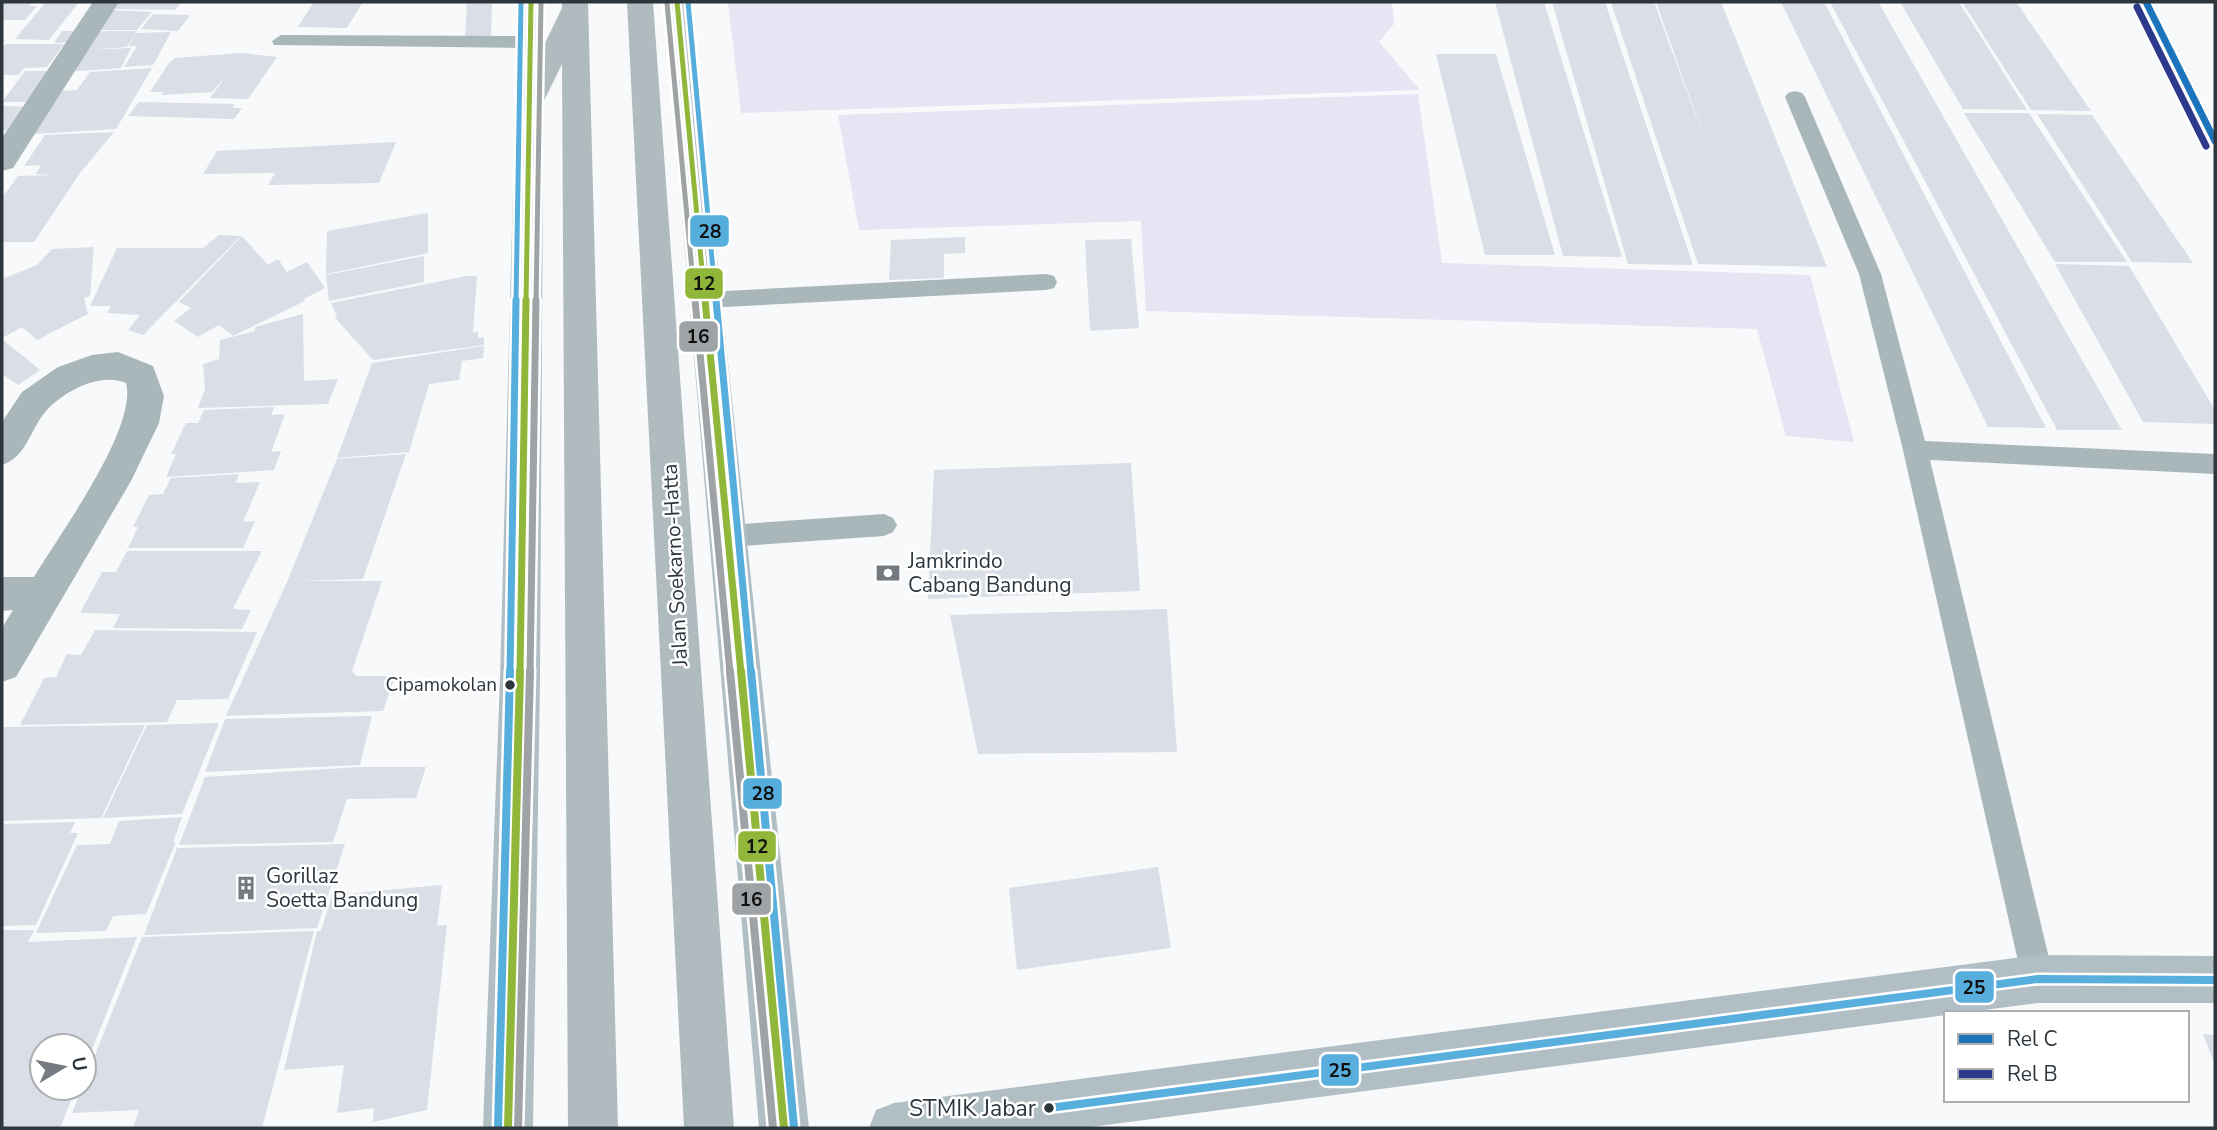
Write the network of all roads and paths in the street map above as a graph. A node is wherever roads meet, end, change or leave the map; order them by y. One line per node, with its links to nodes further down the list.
1 (106, 2): 10 (street)
2 (531, 2): 7 (main road)
3 (640, 2): 25 (highway, Jalan Soekarno-Hatta)
4 (677, 2): 12 (main road)
5 (575, 4): 9 (highway); 24 (highway)
6 (281, 41): 7 (lane)
7 (530, 42): 9 (main road)
8 (1795, 97): 13 (lane)
9 (531, 101): 23 (main road)
10 (2, 161)
11 (1046, 282): 12 (lane)
12 (705, 300): 17 (main road)
13 (1915, 450): 15 (lane); 21 (lane)
14 (2, 451): 19 (street)
15 (2215, 464)
16 (884, 526): 17 (lane)
17 (728, 536): 26 (main road)
18 (2, 593): 19 (street)
19 (43, 593): 20 (street)
20 (2, 664)
21 (2039, 979): 22 (main road); 27 (main road)
22 (2215, 980)
23 (508, 1128)
24 (593, 1128)
25 (709, 1128)
26 (784, 1128)
27 (894, 1128)

